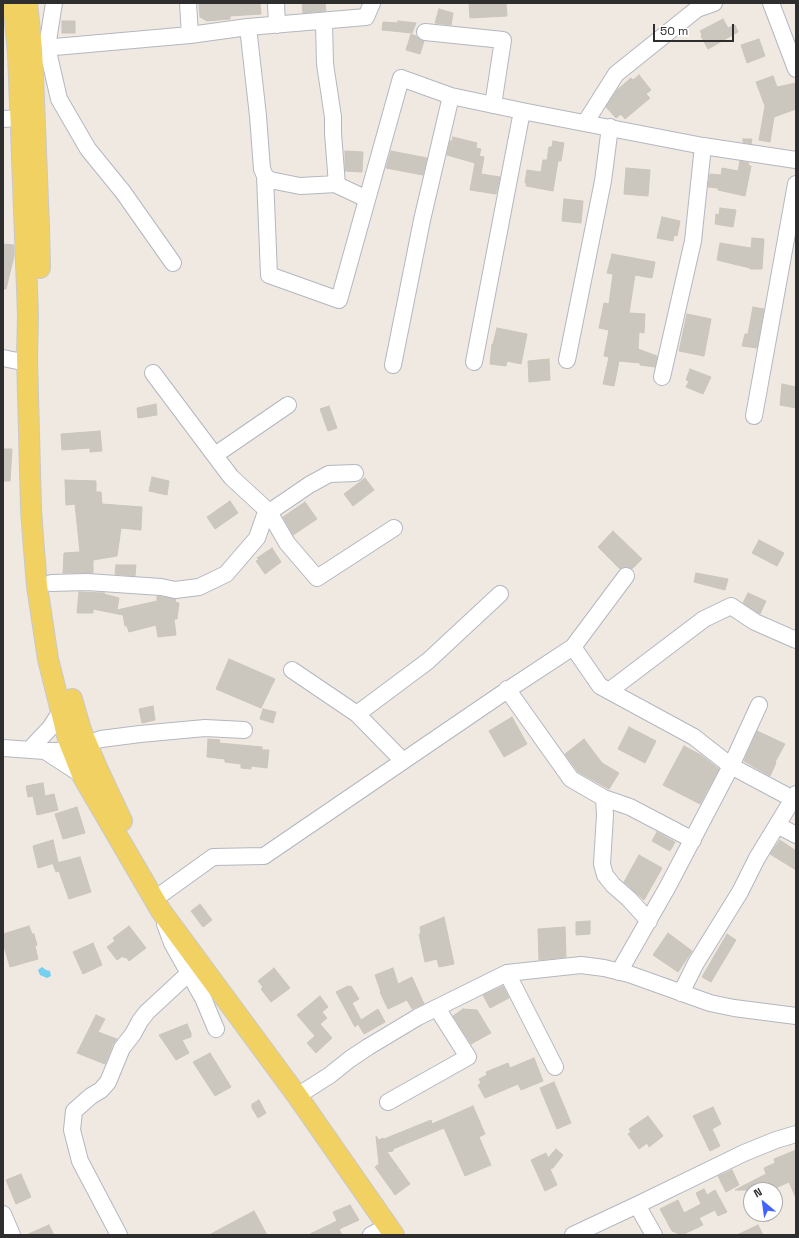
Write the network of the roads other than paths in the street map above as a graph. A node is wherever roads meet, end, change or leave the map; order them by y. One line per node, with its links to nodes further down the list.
1 (13, 3): 19 (main road)
2 (27, 3): 14 (main road)
3 (54, 3): 14 (street)
4 (188, 3): 13 (street)
5 (276, 3): 10 (street)
6 (372, 3): 9 (street)
7 (714, 3): 20 (street)
8 (771, 3): 15 (street)
9 (324, 21): 10 (street); 25 (street)
10 (276, 25): 11 (street)
11 (248, 27): 13 (street); 24 (street)
12 (426, 32): 17 (street)
13 (190, 35): 14 (street)
14 (40, 48): 28 (street); 43 (main road)
15 (796, 69)
16 (451, 96): 17 (street); 27 (street); 33 (street)
17 (492, 105): 18 (street)
18 (522, 111): 20 (street); 31 (street)
19 (11, 118): 32 (main road)
20 (585, 122): 21 (street)
21 (610, 127): 22 (street); 30 (street)
22 (704, 146): 23 (street); 35 (street)
23 (796, 160)
24 (265, 176): 25 (street); 27 (street)
25 (337, 184): 27 (street)
26 (796, 184): 37 (street)
27 (367, 199)
28 (173, 263)
29 (3, 358): 32 (street)
30 (567, 360)
31 (474, 362)
32 (27, 363): 51 (main road)
33 (393, 365)
34 (153, 373): 38 (street)
35 (662, 377)
36 (288, 405): 38 (street)
37 (754, 416)
38 (215, 455): 40 (street)
39 (355, 473): 40 (street)
40 (269, 512): 41 (street); 43 (street)
41 (394, 528)
42 (626, 576): 46 (street)
43 (51, 583): 54 (main road)
44 (500, 594): 52 (street)
45 (796, 640): 49 (street)
46 (573, 647): 48 (street); 49 (street)
47 (292, 670): 52 (street)
48 (507, 689): 57 (street); 61 (street)
49 (609, 691): 58 (street)
50 (759, 705): 58 (street)
51 (61, 711): 54 (main road); 56 (street)
52 (357, 714): 57 (street)
53 (244, 730): 54 (street)
54 (82, 741): 56 (street); 59 (main road); 65 (main road)
55 (3, 748): 56 (street)
56 (34, 749): 59 (street)
57 (404, 762): 65 (street)
58 (731, 766): 60 (street); 64 (street)
59 (82, 775): 65 (main road)
60 (795, 797): 62 (street)
61 (604, 798): 64 (street); 66 (street)
62 (777, 825): 63 (street); 70 (street)
63 (796, 835)
64 (693, 840): 66 (street)
65 (162, 902): 69 (street); 75 (main road); 80 (main road)
66 (649, 921): 67 (street)
67 (619, 972): 68 (street); 70 (street)
68 (507, 973): 71 (street); 74 (street)
69 (188, 974): 73 (street); 82 (street)
70 (681, 993): 72 (street)
71 (437, 1008): 75 (street); 76 (street)
72 (796, 1016)
73 (216, 1029)
74 (554, 1067)
75 (305, 1091): 83 (main road)
76 (388, 1102)
77 (796, 1134): 78 (street)
78 (637, 1205): 84 (street); 85 (street)
79 (3, 1214): 81 (street)
80 (384, 1232)
81 (12, 1235)
82 (119, 1235)
83 (408, 1235)
84 (573, 1235)
85 (654, 1235)

